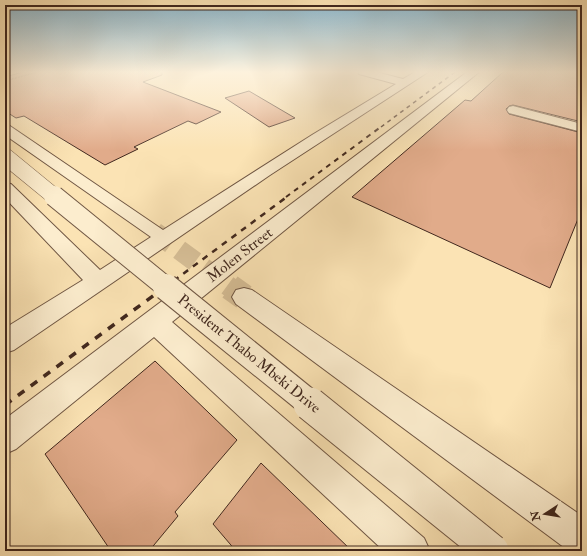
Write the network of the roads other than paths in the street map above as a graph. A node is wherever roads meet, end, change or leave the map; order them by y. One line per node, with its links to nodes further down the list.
1 (380, 98): 9 (street)
2 (441, 98): 11 (street, Molen Street)
3 (513, 110): 4 (street)
4 (582, 128)
5 (5, 129): 8 (street)
6 (5, 156): 16 (street, President Thabo Mbeki Drive, bridge)
7 (5, 188): 9 (street)
8 (155, 232)
9 (98, 282): 12 (street)
10 (244, 297): 14 (street)
11 (154, 322): 13 (street, Molen Street); 15 (street)
12 (5, 342)
13 (5, 438)
14 (582, 538)
15 (410, 551)
16 (492, 551)

